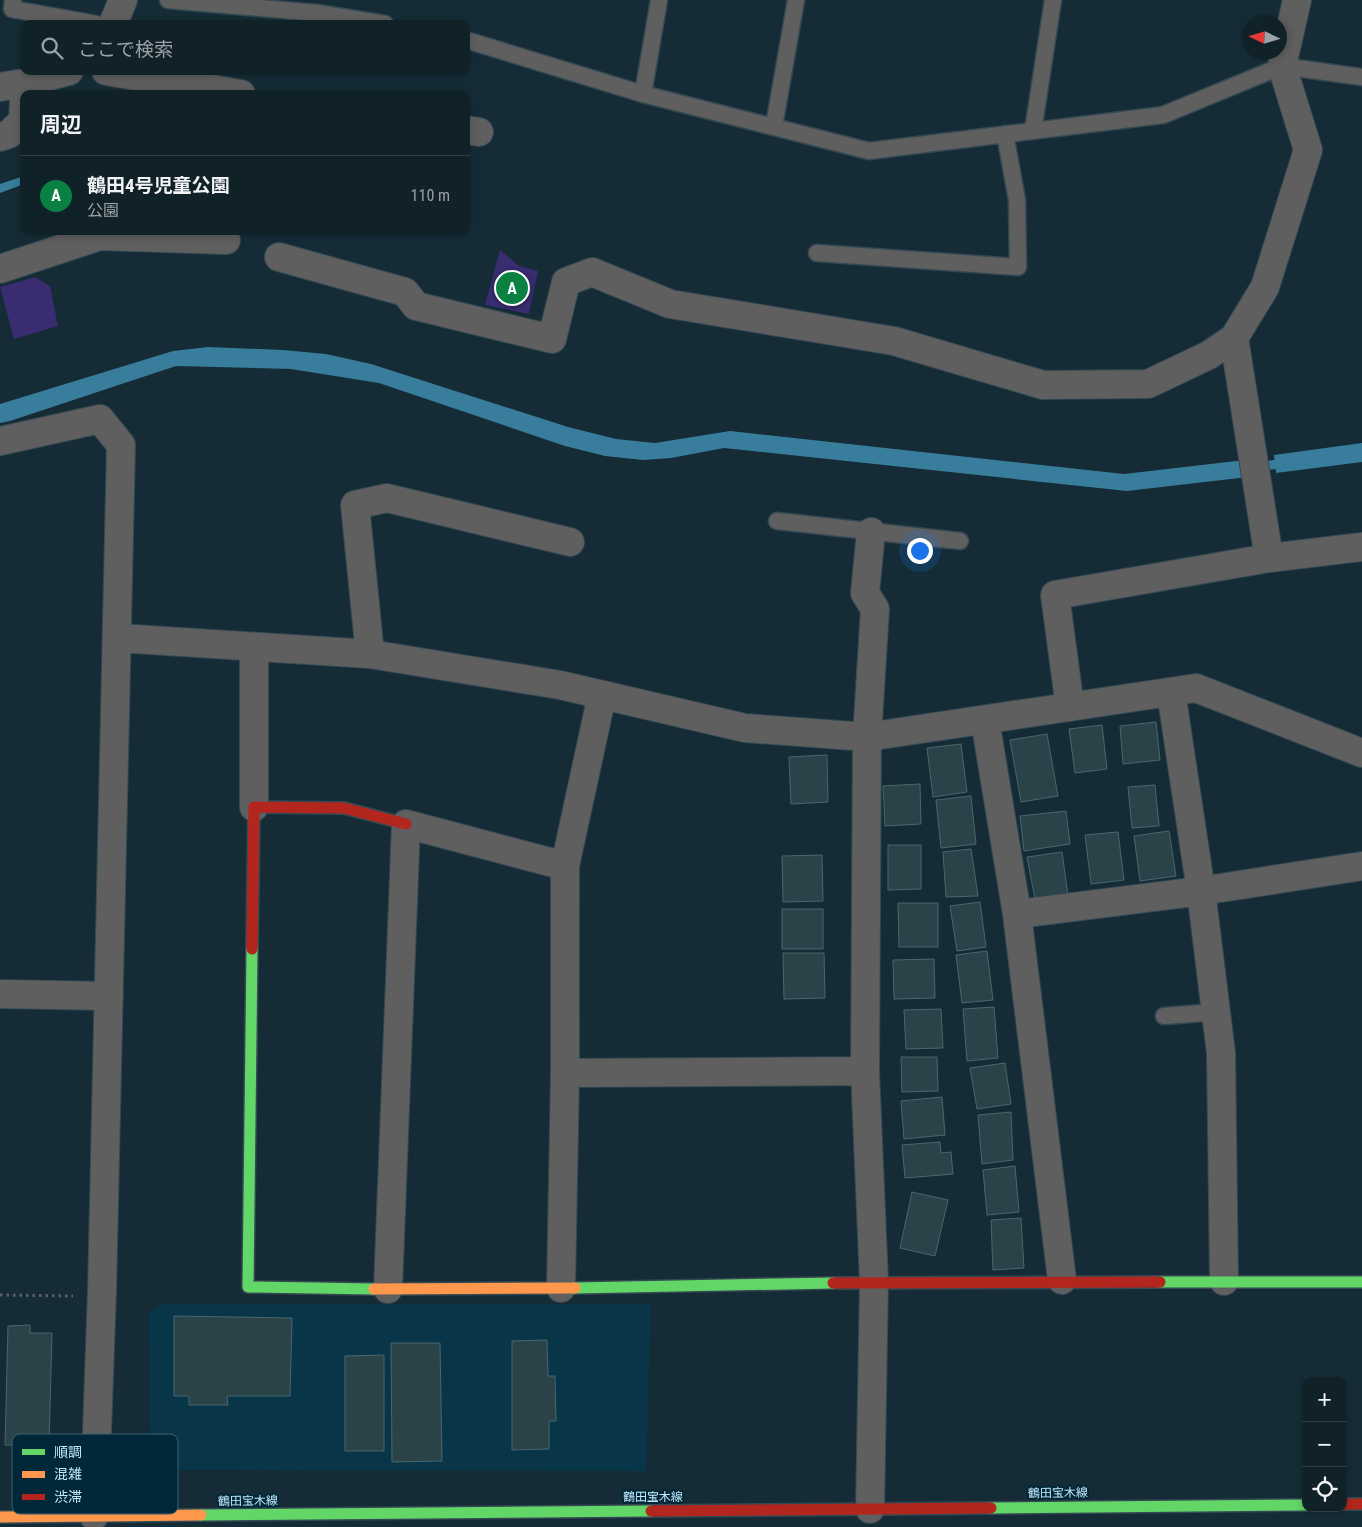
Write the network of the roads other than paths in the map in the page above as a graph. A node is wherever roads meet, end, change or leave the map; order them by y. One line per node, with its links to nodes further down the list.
1 (13, 0): 8 (lane)
2 (123, 0): 9 (street)
3 (168, 0): 10 (lane)
4 (660, 0): 18 (lane)
5 (796, 0): 20 (lane)
6 (1053, 0): 21 (lane)
7 (1297, 0): 12 (street)
8 (74, 20)
9 (115, 20)
10 (360, 20)
11 (470, 41): 18 (lane)
12 (1282, 66): 15 (lane); 21 (lane); 28 (street)
13 (59, 75): 16 (street)
14 (129, 75): 17 (street)
15 (1362, 77)
16 (21, 90)
17 (218, 90)
18 (643, 94): 20 (lane)
19 (20, 124): 23 (street)
20 (774, 126): 22 (lane)
21 (1033, 131): 22 (lane)
22 (1005, 134): 25 (lane)
23 (0, 137)
24 (226, 240): 27 (street)
25 (818, 253)
26 (279, 258): 28 (street)
27 (0, 269)
28 (1234, 338): 35 (street)
29 (0, 441): 36 (street)
30 (777, 521): 31 (lane)
31 (871, 532): 32 (lane); 43 (street)
32 (960, 541)
33 (570, 542): 38 (street)
34 (1362, 547): 35 (street)
35 (1269, 558): 41 (street)
36 (118, 638): 37 (street); 52 (street)
37 (254, 647): 38 (street); 45 (street)
38 (370, 654): 40 (street)
39 (1171, 692): 41 (street); 44 (street); 49 (street)
40 (602, 695): 43 (street); 47 (street)
41 (1070, 707): 42 (street)
42 (985, 720): 43 (street); 50 (street)
43 (867, 737): 55 (street)
44 (1362, 753)
45 (254, 807): 46 (street); 62 (street)
46 (406, 824): 47 (street); 62 (street)
47 (565, 866): 56 (street)
48 (1362, 866): 49 (street)
49 (1201, 891): 50 (street); 53 (street)
50 (1017, 914): 57 (street)
51 (0, 994): 52 (street)
52 (109, 996): 63 (street)
53 (1217, 1012): 54 (lane); 58 (street)
54 (1164, 1016)
55 (865, 1071): 56 (street); 59 (street)
56 (565, 1073): 61 (street)
57 (1062, 1280): 58 (street); 59 (street)
58 (1224, 1281): 60 (street)
59 (874, 1282): 61 (street); 67 (street)
60 (1362, 1282)
61 (561, 1288): 62 (street)
62 (388, 1289)
63 (97, 1434)
64 (1347, 1504): 65 (street)
65 (1362, 1504)
66 (1302, 1505): 67 (street, 鶴田宝木線)
67 (870, 1509): 70 (street, 鶴田宝木線)
68 (94, 1516): 69 (street, 鶴田宝木線); 70 (street, 鶴田宝木線)
69 (0, 1517)
70 (664, 1519)

